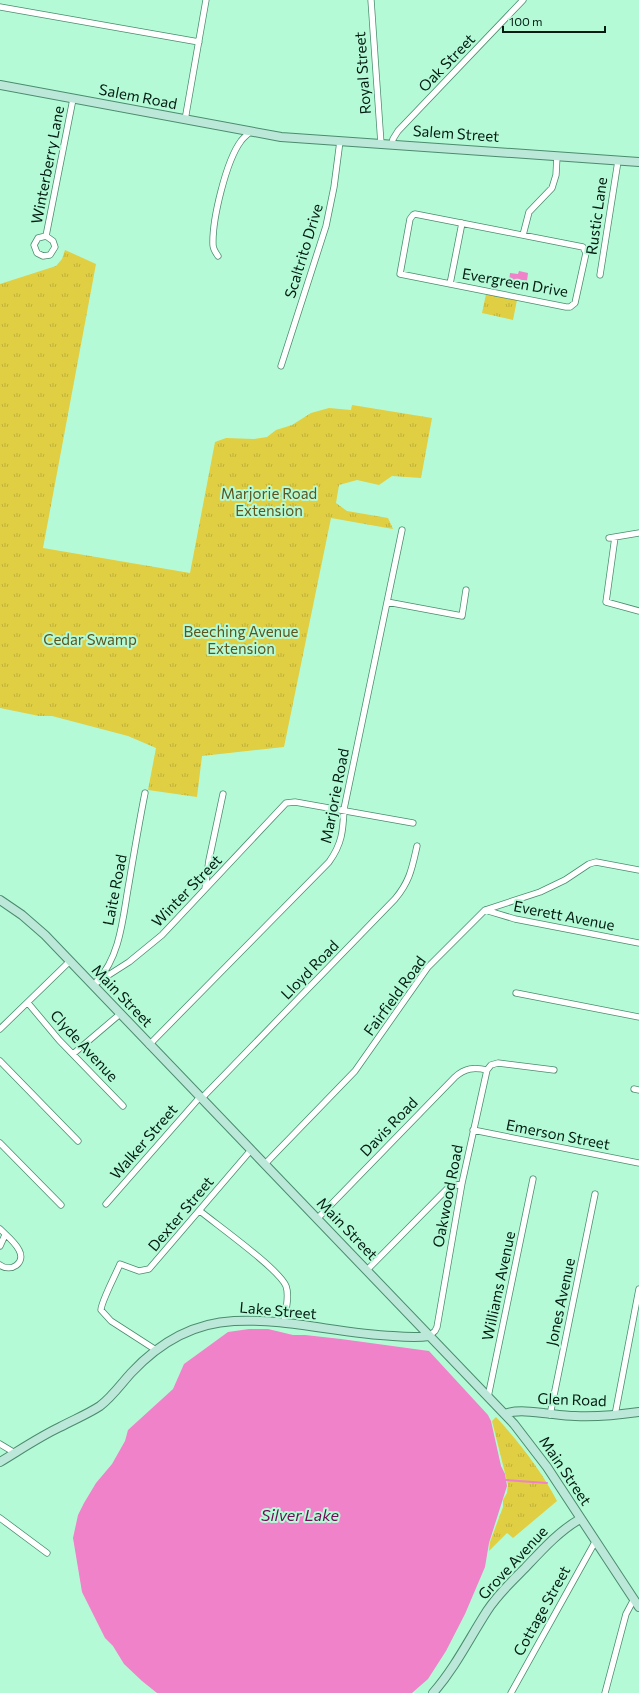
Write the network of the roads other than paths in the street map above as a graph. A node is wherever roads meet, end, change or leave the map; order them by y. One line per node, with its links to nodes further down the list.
1 (206, 0): 5 (street)
2 (371, 0): 12 (street, Royal Street)
3 (523, 0): 13 (street, Oak Street)
4 (0, 7): 5 (street)
5 (199, 42): 8 (street)
6 (0, 85): 7 (street, Salem Road)
7 (73, 99): 8 (street, Salem Road); 19 (street, Winterberry Lane)
8 (185, 120): 9 (street, Salem Road)
9 (250, 132): 10 (street, Salem Road); 20 (street)
10 (271, 136): 11 (street, Salem Street)
11 (340, 141): 12 (street, Salem Street); 23 (street, Scaltrito Drive)
12 (381, 144): 13 (street, Salem Street)
13 (392, 144): 14 (street, Salem Street)
14 (557, 156): 15 (street, Salem Street); 18 (street)
15 (618, 161): 16 (street, Salem Street); 21 (street, Rustic Lane)
16 (639, 162)
17 (462, 223): 18 (street, Evergreen Drive); 22 (street, Evergreen Drive); 22 (street, Evergreen Drive)
18 (523, 235): 22 (street, Evergreen Drive)
19 (46, 236)
20 (218, 256)
21 (600, 275)
22 (450, 284)
23 (281, 366)
24 (402, 530): 27 (street, Marjorie Road)
25 (639, 534): 28 (street)
26 (466, 590): 27 (street)
27 (387, 602): 31 (street, Marjorie Road)
28 (639, 611)
29 (145, 793): 40 (street, Laite Road)
30 (223, 794): 35 (street)
31 (344, 810): 32 (street); 35 (street, Winter Street); 46 (street, Marjorie Road)
32 (413, 823)
33 (417, 846): 51 (street, Lloyd Road)
34 (639, 870): 37 (street, Fairfield Road)
35 (205, 889): 40 (street, Winter Street)
36 (0, 900): 39 (street, Main Street)
37 (485, 910): 38 (street, Everett Avenue); 58 (street, Fairfield Road)
38 (639, 943)
39 (70, 961): 40 (street, Main Street); 42 (street)
40 (93, 985): 43 (street, Main Street)
41 (516, 993): 44 (street)
42 (28, 1003): 45 (street); 47 (street, Clyde Avenue)
43 (120, 1014): 46 (street, Main Street); 47 (street)
44 (639, 1017)
45 (0, 1029)
46 (149, 1044): 51 (street, Main Street)
47 (73, 1054): 52 (street, Clyde Avenue)
48 (0, 1061): 54 (street)
49 (487, 1070): 50 (street); 53 (street, Oakwood Road); 65 (street, Davis Road)
50 (554, 1070)
51 (200, 1098): 56 (street, Main Street); 62 (street, Walker Street)
52 (123, 1106)
53 (473, 1130): 57 (street, Emerson Street); 60 (street, Oakwood Road)
54 (78, 1141)
55 (0, 1143): 63 (street)
56 (251, 1150): 58 (street, Main Street); 64 (street, Dexter Street)
57 (639, 1163)
58 (265, 1164): 65 (street, Main Street)
59 (533, 1179): 75 (street, Williams Avenue)
60 (462, 1183): 70 (street); 73 (street, Oakwood Road)
61 (595, 1194): 78 (street, Jones Avenue)
62 (106, 1204)
63 (61, 1205)
64 (200, 1211): 72 (street); 74 (street, Dexter Street)
65 (317, 1219): 70 (street, Main Street)
66 (0, 1229): 67 (street)
67 (6, 1235): 68 (street); 69 (street)
68 (0, 1246)
69 (0, 1265)
70 (367, 1270): 73 (street, Main Street)
71 (639, 1289): 79 (street)
72 (284, 1323): 73 (street, Lake Street); 74 (street, Lake Street)
73 (429, 1336): 75 (street, Main Street)
74 (156, 1350): 81 (street, Lake Street)
75 (488, 1397): 77 (street, Main Street)
76 (639, 1412): 79 (street, Glen Road)
77 (505, 1414): 78 (street, Glen Road); 84 (street, Main Street)
78 (550, 1415): 79 (street, Glen Road)
79 (615, 1415)
80 (0, 1444): 81 (street)
81 (15, 1452): 82 (street, Lake Street)
82 (0, 1462)
83 (0, 1518): 86 (street)
84 (580, 1519): 85 (street, Main Street); 89 (street, Grove Avenue)
85 (595, 1542): 87 (street, Main Street); 90 (street, Cottage Street)
86 (47, 1553)
87 (634, 1600): 88 (street, Main Street); 91 (street)
88 (639, 1607)
89 (433, 1693)
90 (511, 1693)
91 (605, 1693)

